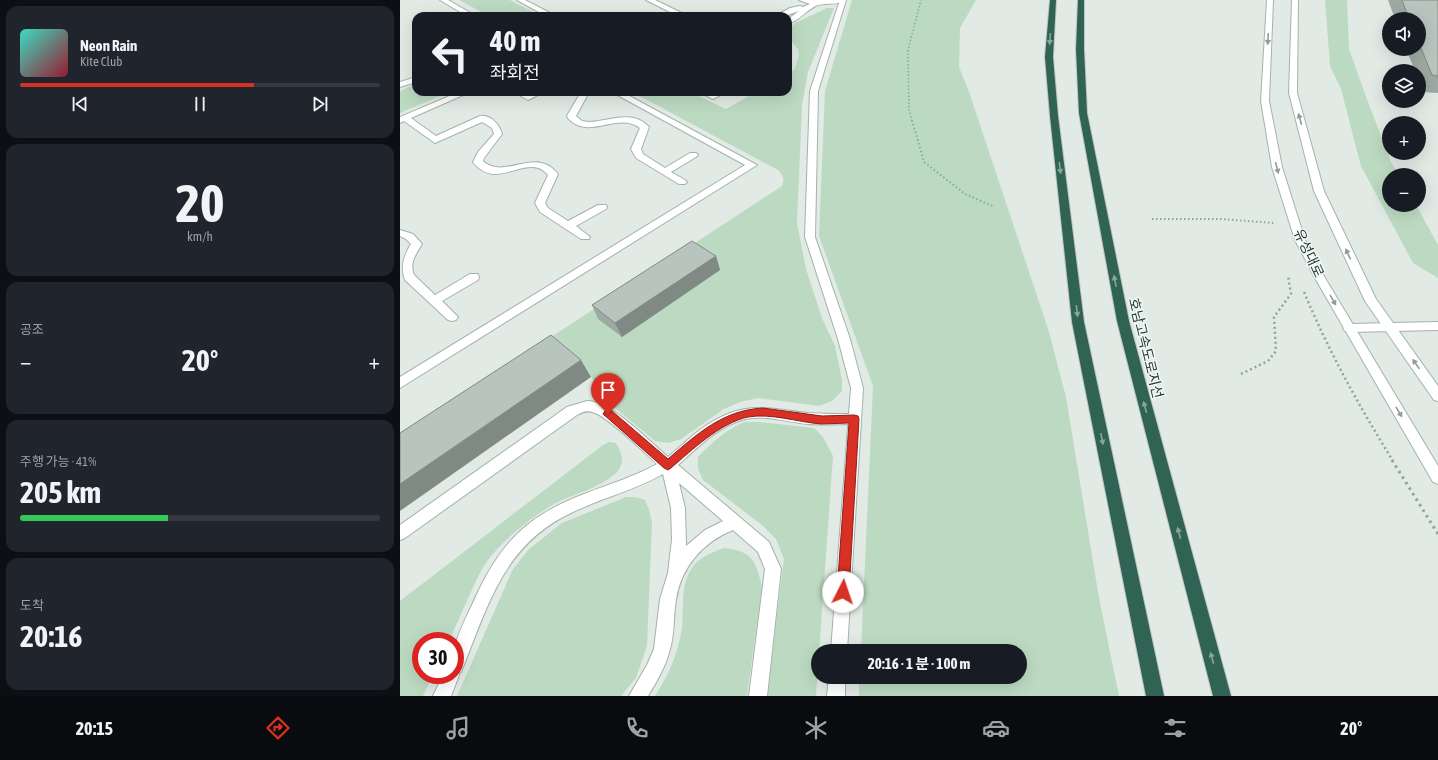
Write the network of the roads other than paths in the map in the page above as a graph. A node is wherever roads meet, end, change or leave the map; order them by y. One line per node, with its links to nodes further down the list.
1 (443, 0): 12 (main road)
2 (520, 0): 13 (main road)
3 (649, 0): 14 (main road)
4 (802, 0): 10 (main road)
5 (843, 0): 10 (main road); 38 (main road)
6 (1053, 0): 52 (highway, one-way to 52)
7 (1081, 0): 53 (highway, 호남고속도로지선, one-way to 7)
8 (1270, 0): 34 (main road, 유성대로, one-way to 34)
9 (1295, 0): 35 (main road, one-way to 9)
10 (818, 3): 11 (main road)
11 (808, 7): 15 (main road); 16 (main road)
12 (465, 12)
13 (544, 12)
14 (675, 12)
15 (788, 12)
16 (792, 19)
17 (412, 80): 18 (main road)
18 (400, 85)
19 (457, 96): 22 (main road)
20 (584, 96): 24 (main road)
21 (623, 96): 36 (main road)
22 (402, 119): 27 (main road)
23 (693, 155): 24 (main road)
24 (664, 172): 25 (main road)
25 (682, 182)
26 (602, 207): 27 (main road)
27 (568, 226): 29 (main road)
28 (400, 233): 31 (main road)
29 (585, 237)
30 (474, 277): 31 (main road)
31 (434, 301): 32 (main road)
32 (452, 317)
33 (1438, 326): 35 (main road)
34 (1349, 328): 35 (main road); 40 (main road, 유성대로, one-way to 40)
35 (1390, 328): 37 (main road, one-way to 35)
36 (400, 383)
37 (1438, 396)
38 (854, 419): 39 (main road); 44 (main road)
39 (668, 465): 41 (main road); 42 (main road); 43 (main road); 45 (main road)
40 (1438, 478)
41 (734, 523): 43 (main road); 50 (main road)
42 (400, 533)
43 (675, 572): 49 (main road)
44 (839, 644)
45 (464, 646)
46 (447, 684): 48 (main road)
47 (837, 684): 51 (main road)
48 (442, 696)
49 (638, 696)
50 (758, 696)
51 (836, 696)
52 (1154, 696)
53 (1222, 696)

